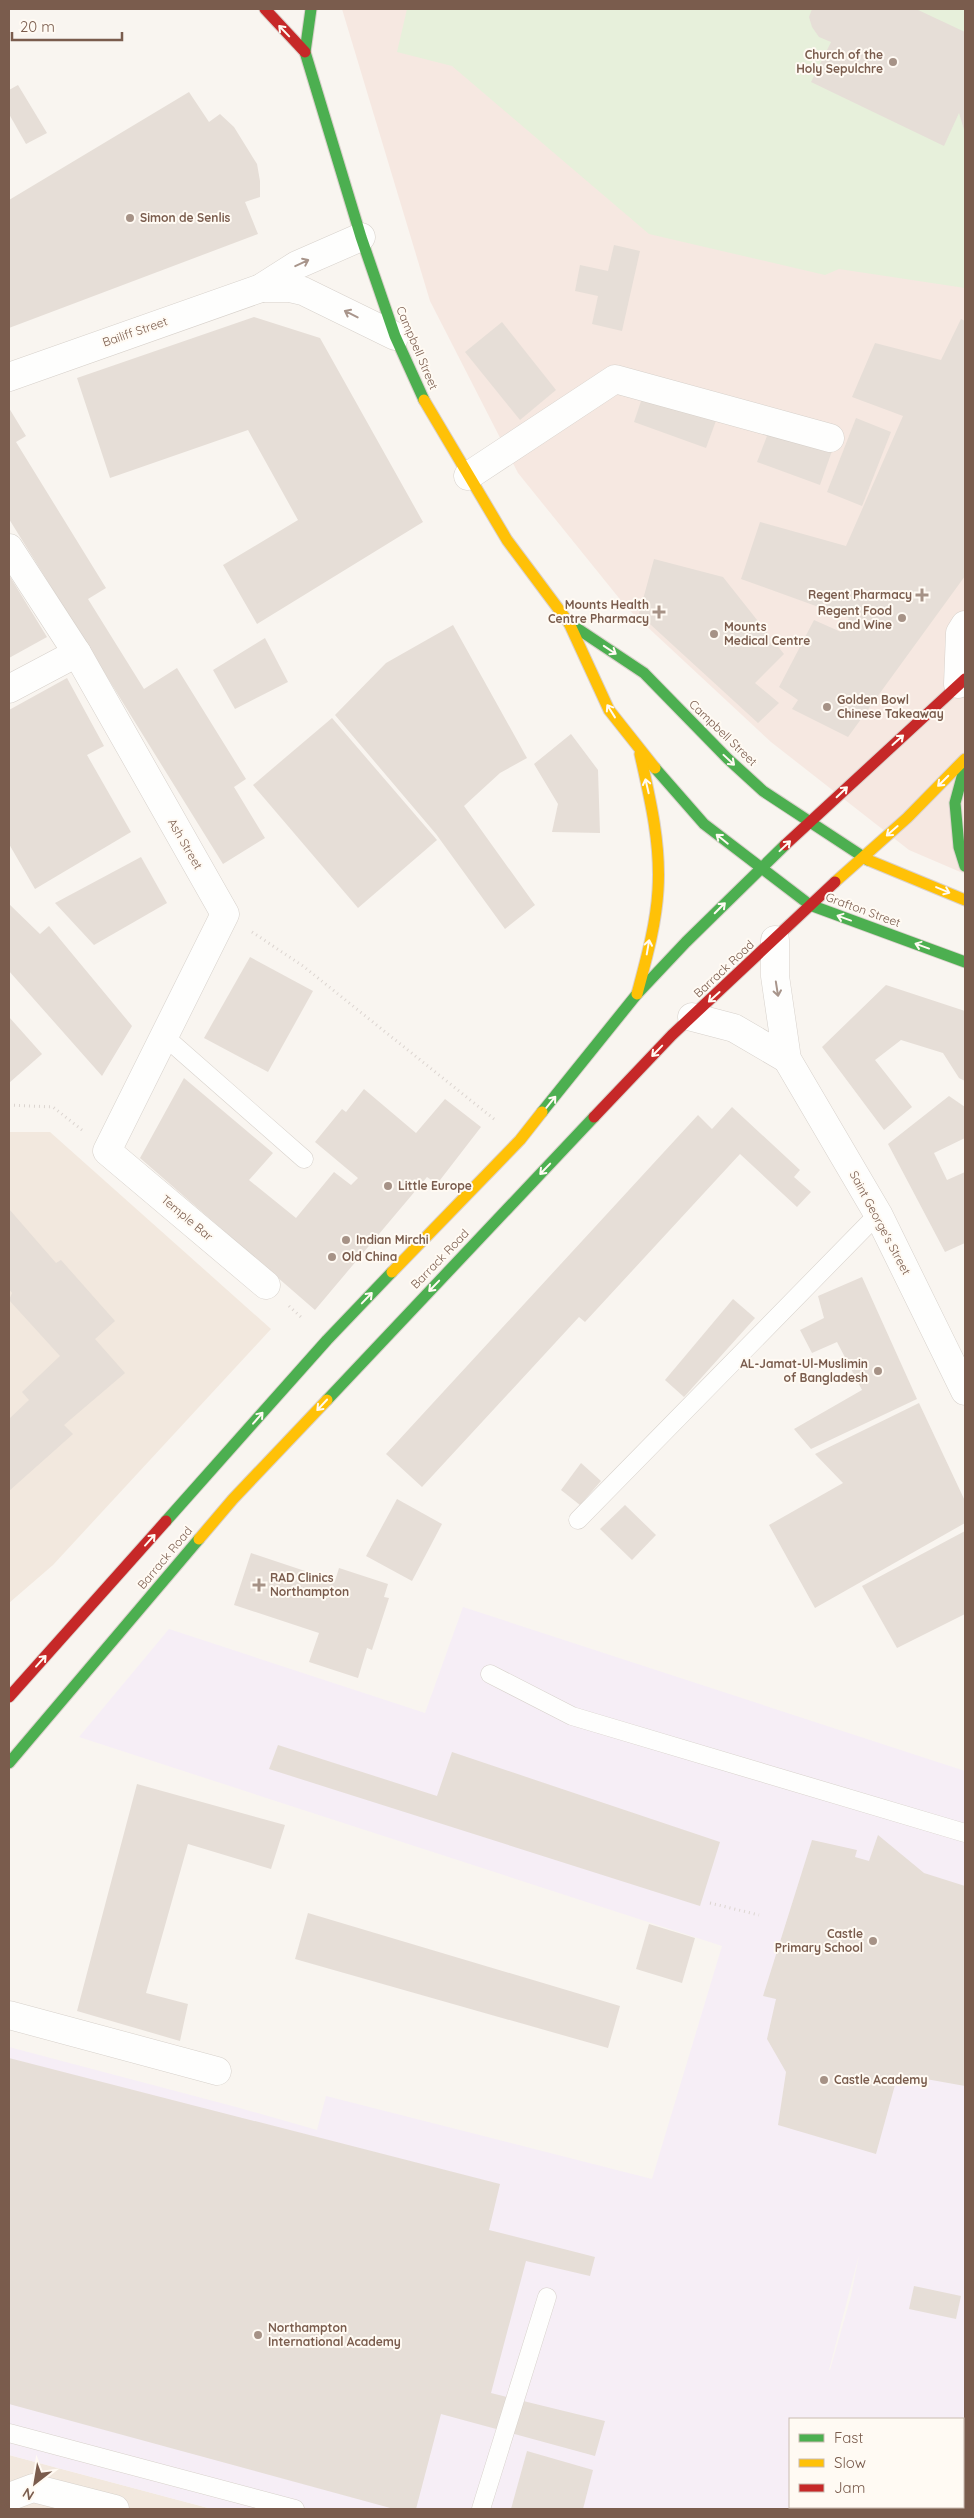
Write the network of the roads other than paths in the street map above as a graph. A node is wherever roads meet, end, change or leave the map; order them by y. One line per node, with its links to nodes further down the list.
1 (265, 9): 3 (main road, Campbell Street, one-way to 1)
2 (311, 9): 3 (main road, Campbell Street)
3 (305, 52): 4 (main road, Campbell Street)
4 (361, 237): 5 (street, Bailiff Street, one-way to 4); 6 (main road, Campbell Street)
5 (260, 288): 6 (street, Bailiff Street, one-way to 5); 7 (street, Bailiff Street)
6 (395, 336): 9 (main road, Campbell Street)
7 (9, 377)
8 (830, 438): 9 (street)
9 (468, 476): 11 (main road, Campbell Street)
10 (9, 548): 13 (street, Ash Street)
11 (569, 623): 16 (main road, Campbell Street, one-way to 11); 19 (main road, Campbell Street, one-way to 19)
12 (965, 625): 14 (street)
13 (77, 653): 15 (street); 29 (street, Ash Street)
14 (962, 681): 19 (main road, Barrack Road, one-way to 14)
15 (9, 689)
16 (639, 750): 22 (main road, Campbell Street, one-way to 16); 27 (main road, one-way to 16)
17 (965, 759): 20 (main road, Barrack Road, one-way to 20)
18 (965, 766): 21 (main road)
19 (810, 823): 20 (main road, Campbell Street); 22 (main road, Barrack Road, one-way to 19)
20 (861, 857): 23 (main road, one-way to 23); 24 (main road, Barrack Road)
21 (965, 866)
22 (760, 869): 24 (main road, Grafton Street); 27 (main road, Barrack Road, one-way to 22)
23 (965, 900)
24 (810, 905): 25 (main road, Barrack Road); 26 (main road, Grafton Street, one-way to 24)
25 (775, 940): 28 (main road, Barrack Road, one-way to 28); 30 (street, Saint George's Street, one-way to 30)
26 (965, 962)
27 (637, 994): 37 (main road, Barrack Road, one-way to 27)
28 (692, 1017): 30 (street, Saint George's Street); 38 (main road, Barrack Road, one-way to 38)
29 (164, 1036): 31 (lane); 33 (street, Temple Bar)
30 (787, 1059): 32 (street, Saint George's Street)
31 (304, 1159)
32 (878, 1214): 34 (street, Saint George's Street); 35 (lane)
33 (266, 1286)
34 (965, 1390)
35 (578, 1520)
36 (490, 1674): 39 (lane)
37 (9, 1697)
38 (9, 1763)
39 (965, 1833)
40 (9, 2015): 41 (street)
41 (217, 2071)
42 (547, 2297): 47 (lane)
43 (9, 2433): 46 (lane)
44 (9, 2497): 45 (street)
45 (114, 2509)
46 (296, 2509)
47 (481, 2509)

